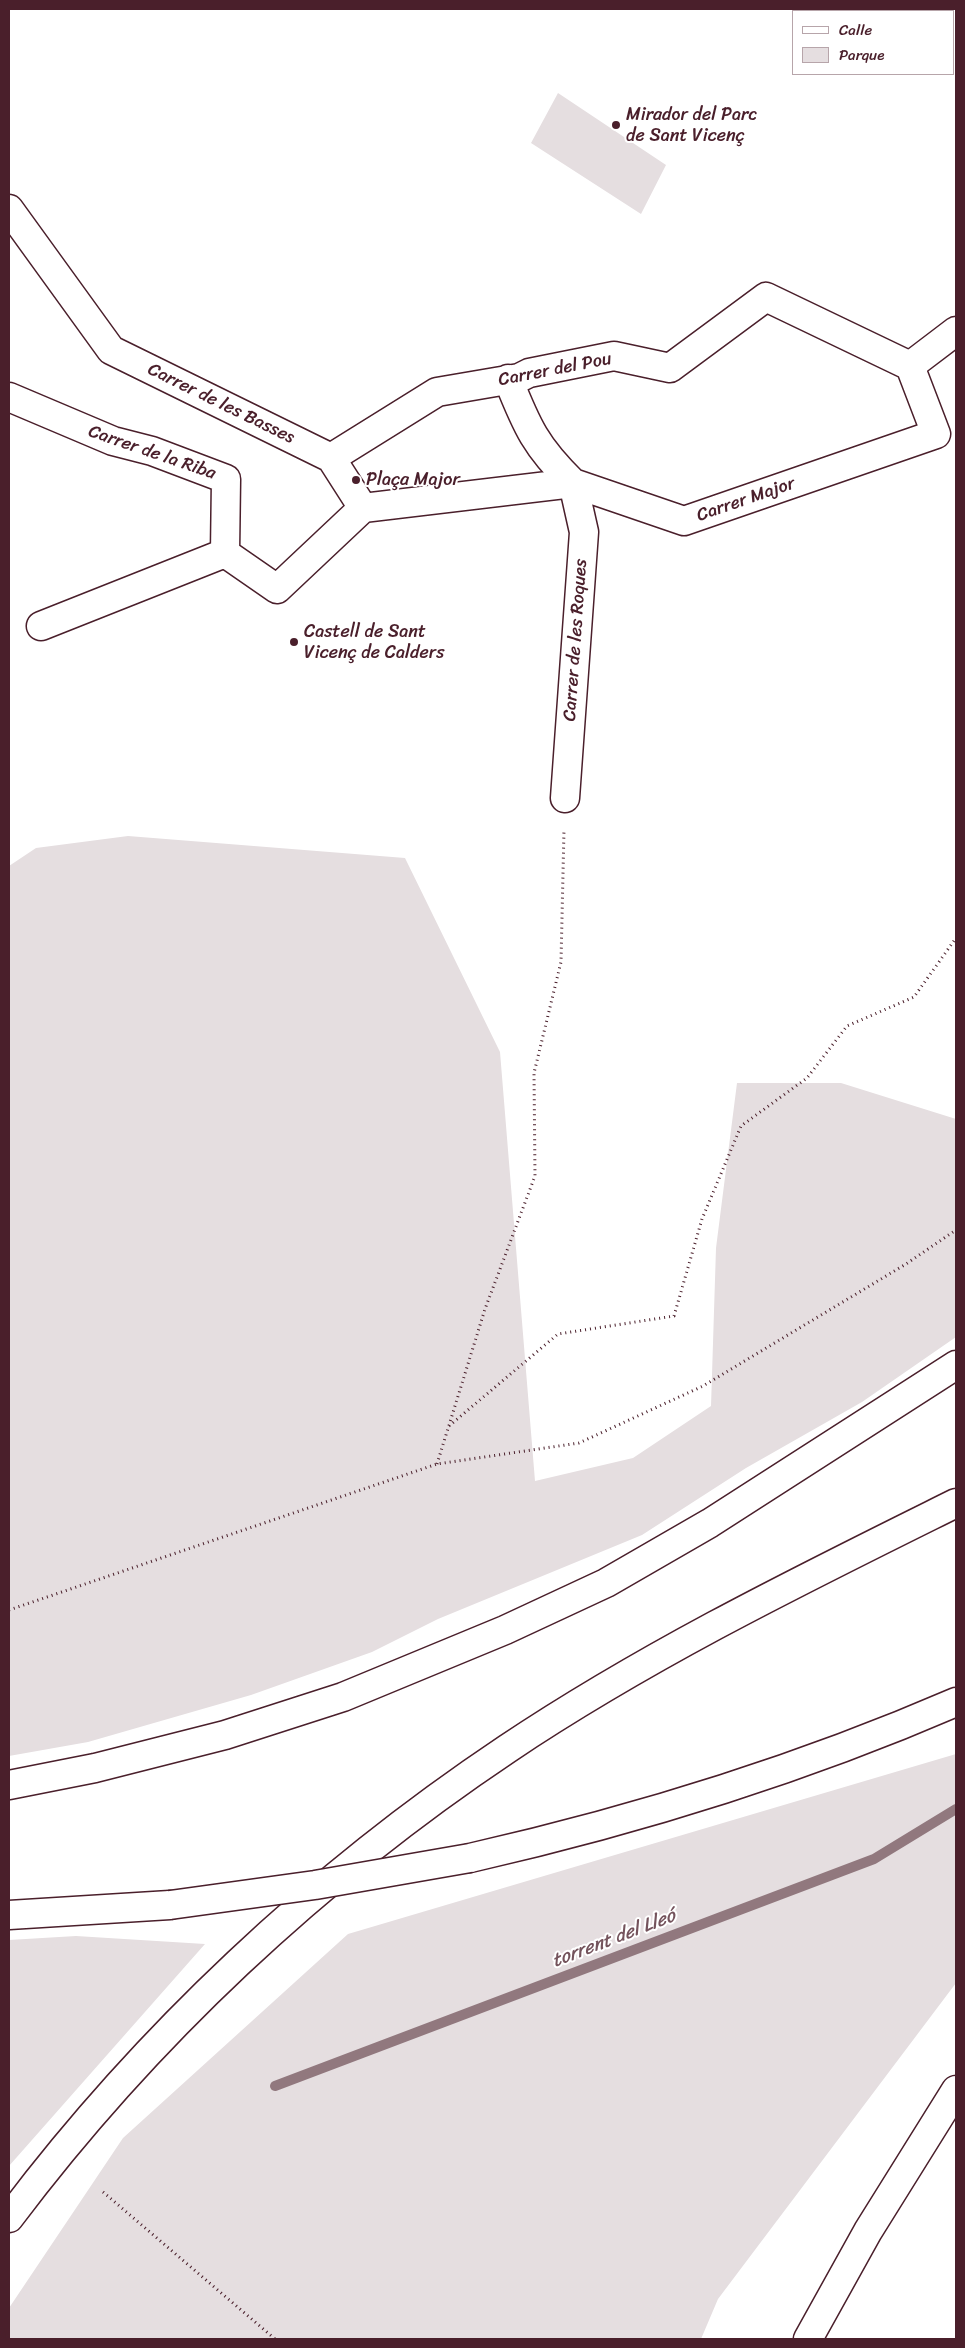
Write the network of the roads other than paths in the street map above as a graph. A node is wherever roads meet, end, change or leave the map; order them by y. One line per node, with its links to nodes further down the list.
1 (9, 209): 6 (main road, Carrer de les Basses)
2 (956, 331): 3 (main road)
3 (910, 366): 4 (main road, Carrer del Pou); 7 (main road, Carrer Major)
4 (508, 379): 6 (main road, Carrer del Pou); 7 (main road)
5 (9, 397): 9 (main road, Carrer de la Riba)
6 (331, 458): 8 (main road)
7 (573, 483): 8 (main road, Carrer Major); 11 (main road, Carrer de les Roques)
8 (363, 508): 9 (main road)
9 (225, 554): 10 (main road)
10 (41, 626)
11 (565, 798)
12 (956, 1365): 15 (main road)
13 (956, 1503): 18 (main road)
14 (956, 1702): 16 (main road, bridge)
15 (9, 1785)
16 (9, 1915)
17 (956, 2090): 19 (main road)
18 (9, 2218)
19 (808, 2339)

